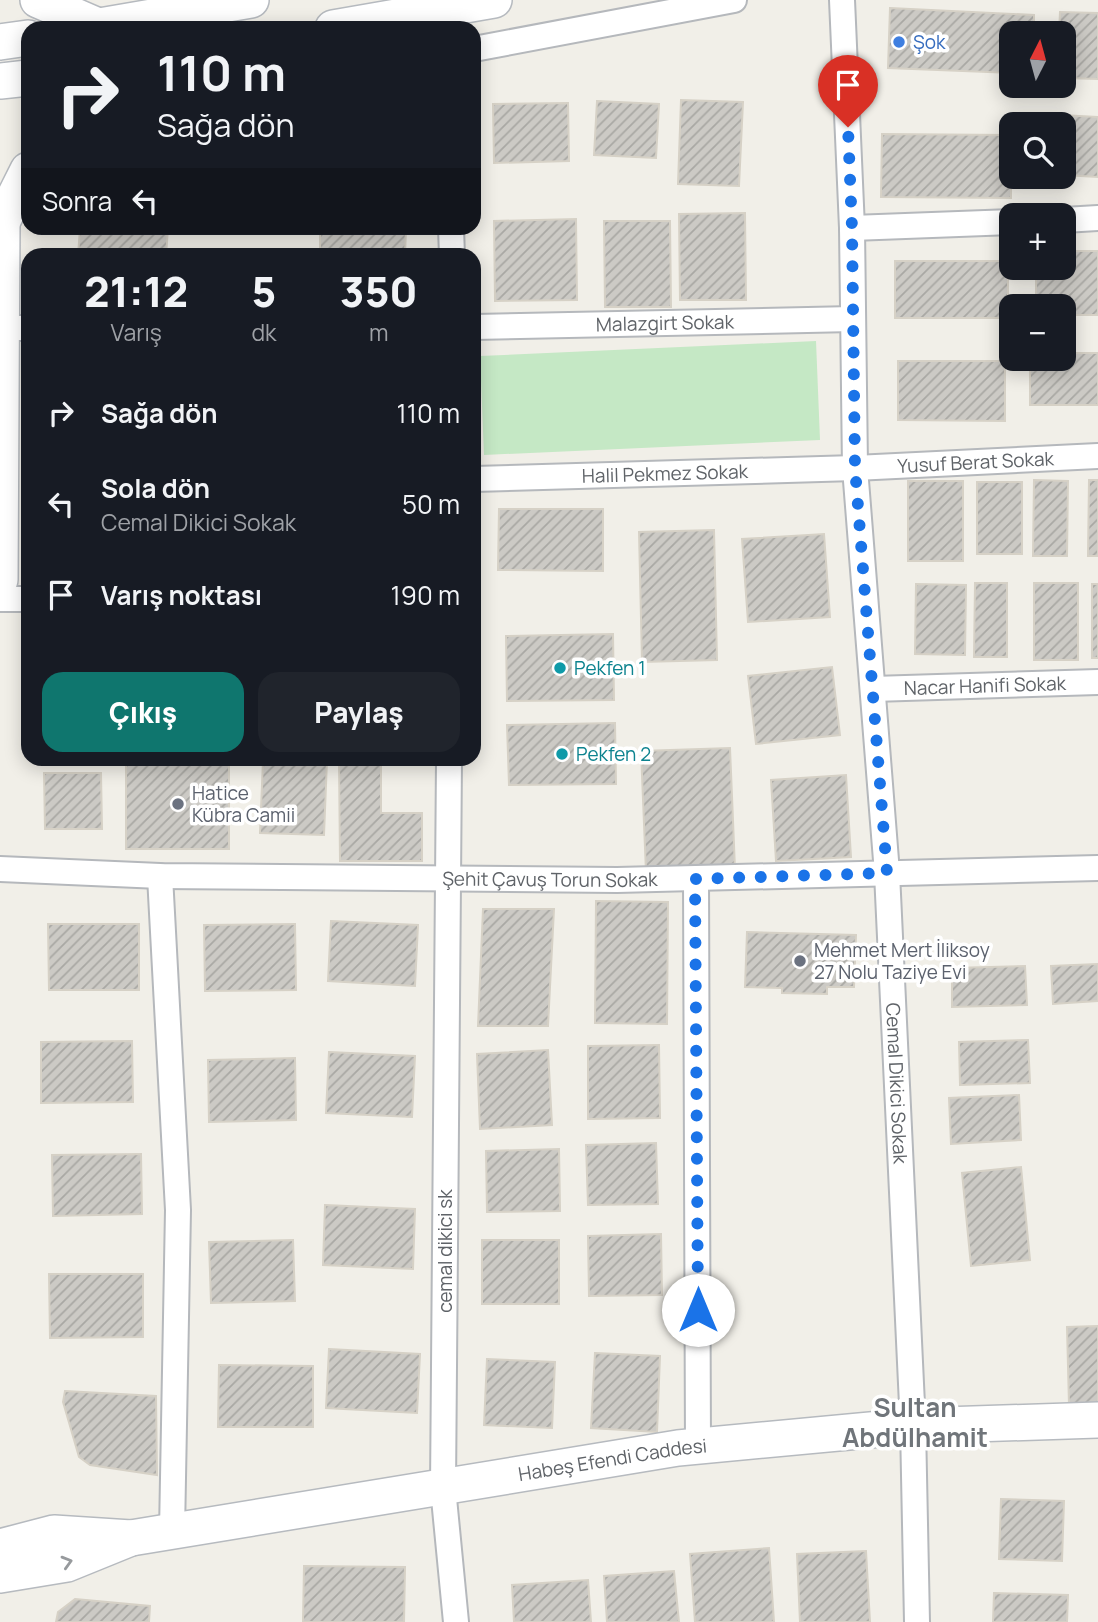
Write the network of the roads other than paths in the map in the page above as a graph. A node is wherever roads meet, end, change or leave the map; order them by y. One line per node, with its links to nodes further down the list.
1 (38, 0): 7 (street)
2 (251, 0): 8 (street)
3 (494, 0): 6 (street)
4 (734, 0): 12 (street)
5 (842, 0): 20 (street, Cemal Dikici Sokak)
6 (446, 18): 9 (street)
7 (81, 21)
8 (128, 21)
9 (412, 21)
10 (21, 39): 11 (street)
11 (0, 43)
12 (481, 48)
13 (21, 79): 14 (street)
14 (0, 81)
15 (21, 182): 16 (street)
16 (1, 216): 23 (street)
17 (1098, 218): 18 (street)
18 (1076, 219)
19 (999, 222): 20 (street)
20 (852, 228): 21 (street, Cemal Dikici Sokak)
21 (853, 319): 22 (street, Malazgirt Sokak); 25 (street, Cemal Dikici Sokak)
22 (481, 327)
23 (15, 328): 27 (street)
24 (1098, 456): 25 (street, Yusuf Berat Sokak)
25 (855, 468): 26 (street, Halil Pekmez Sokak); 31 (street, Cemal Dikici Sokak)
26 (481, 479)
27 (0, 580)
28 (21, 599): 29 (street)
29 (0, 600)
30 (1098, 682): 31 (street, Nacar Hanifi Sokak)
31 (873, 689): 35 (street, Cemal Dikici Sokak)
32 (449, 766): 38 (street, cemal dikici sk)
33 (0, 869): 36 (street, Şehit Çavuş Torun Sokak)
34 (1098, 869): 35 (street, Şehit Çavuş Torun Sokak)
35 (887, 873): 37 (street, Şehit Çavuş Torun Sokak); 40 (street, Cemal Dikici Sokak)
36 (160, 876): 38 (street, Şehit Çavuş Torun Sokak); 43 (street)
37 (695, 879): 38 (street, Şehit Çavuş Torun Sokak); 41 (street)
38 (449, 880): 42 (street, cemal dikici sk)
39 (1098, 1420): 40 (street, Habeş Efendi Caddesi)
40 (913, 1426): 41 (street, Habeş Efendi Caddesi); 48 (street, Cemal Dikici Sokak)
41 (698, 1446): 42 (street, Habeş Efendi Caddesi)
42 (443, 1488): 43 (street, Habeş Efendi Caddesi); 47 (street, cemal dikici sk)
43 (172, 1532): 44 (street, Habeş Efendi Caddesi)
44 (131, 1538): 45 (street, Habeş Efendi Caddesi); 46 (street, Habeş Efendi Caddesi, one-way to 44)
45 (0, 1547)
46 (0, 1575)
47 (456, 1622)
48 (917, 1622)

